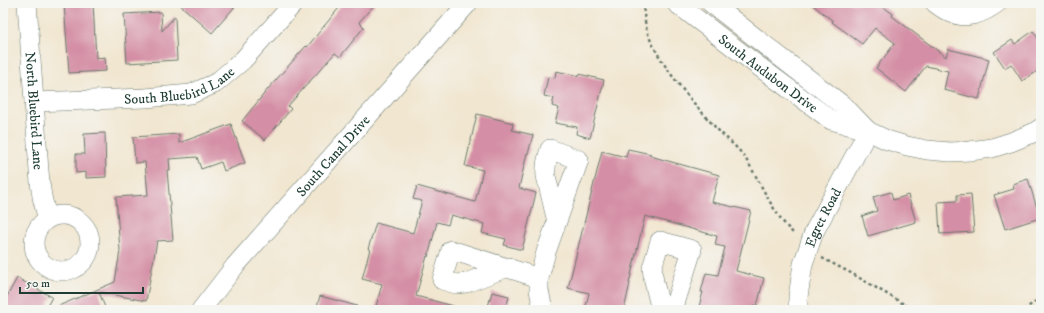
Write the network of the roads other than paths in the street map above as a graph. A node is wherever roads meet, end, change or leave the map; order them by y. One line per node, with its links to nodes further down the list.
1 (27, 3): 8 (street, North Bluebird Lane)
2 (294, 3): 8 (street, South Bluebird Lane)
3 (468, 3): 15 (street, South Canal Drive)
4 (676, 3): 10 (street, South Audubon Drive)
5 (711, 3): 10 (street, South Audubon Drive)
6 (935, 3): 7 (street)
7 (997, 3)
8 (34, 102): 11 (street, North Bluebird Lane)
9 (1041, 128): 10 (street, South Audubon Drive)
10 (868, 131): 19 (street, Egret Road)
11 (48, 218)
12 (557, 222): 14 (street)
13 (508, 267): 14 (street)
14 (539, 278): 16 (street)
15 (201, 310)
16 (543, 310)
17 (661, 310): 18 (street)
18 (673, 310)
19 (798, 310)

